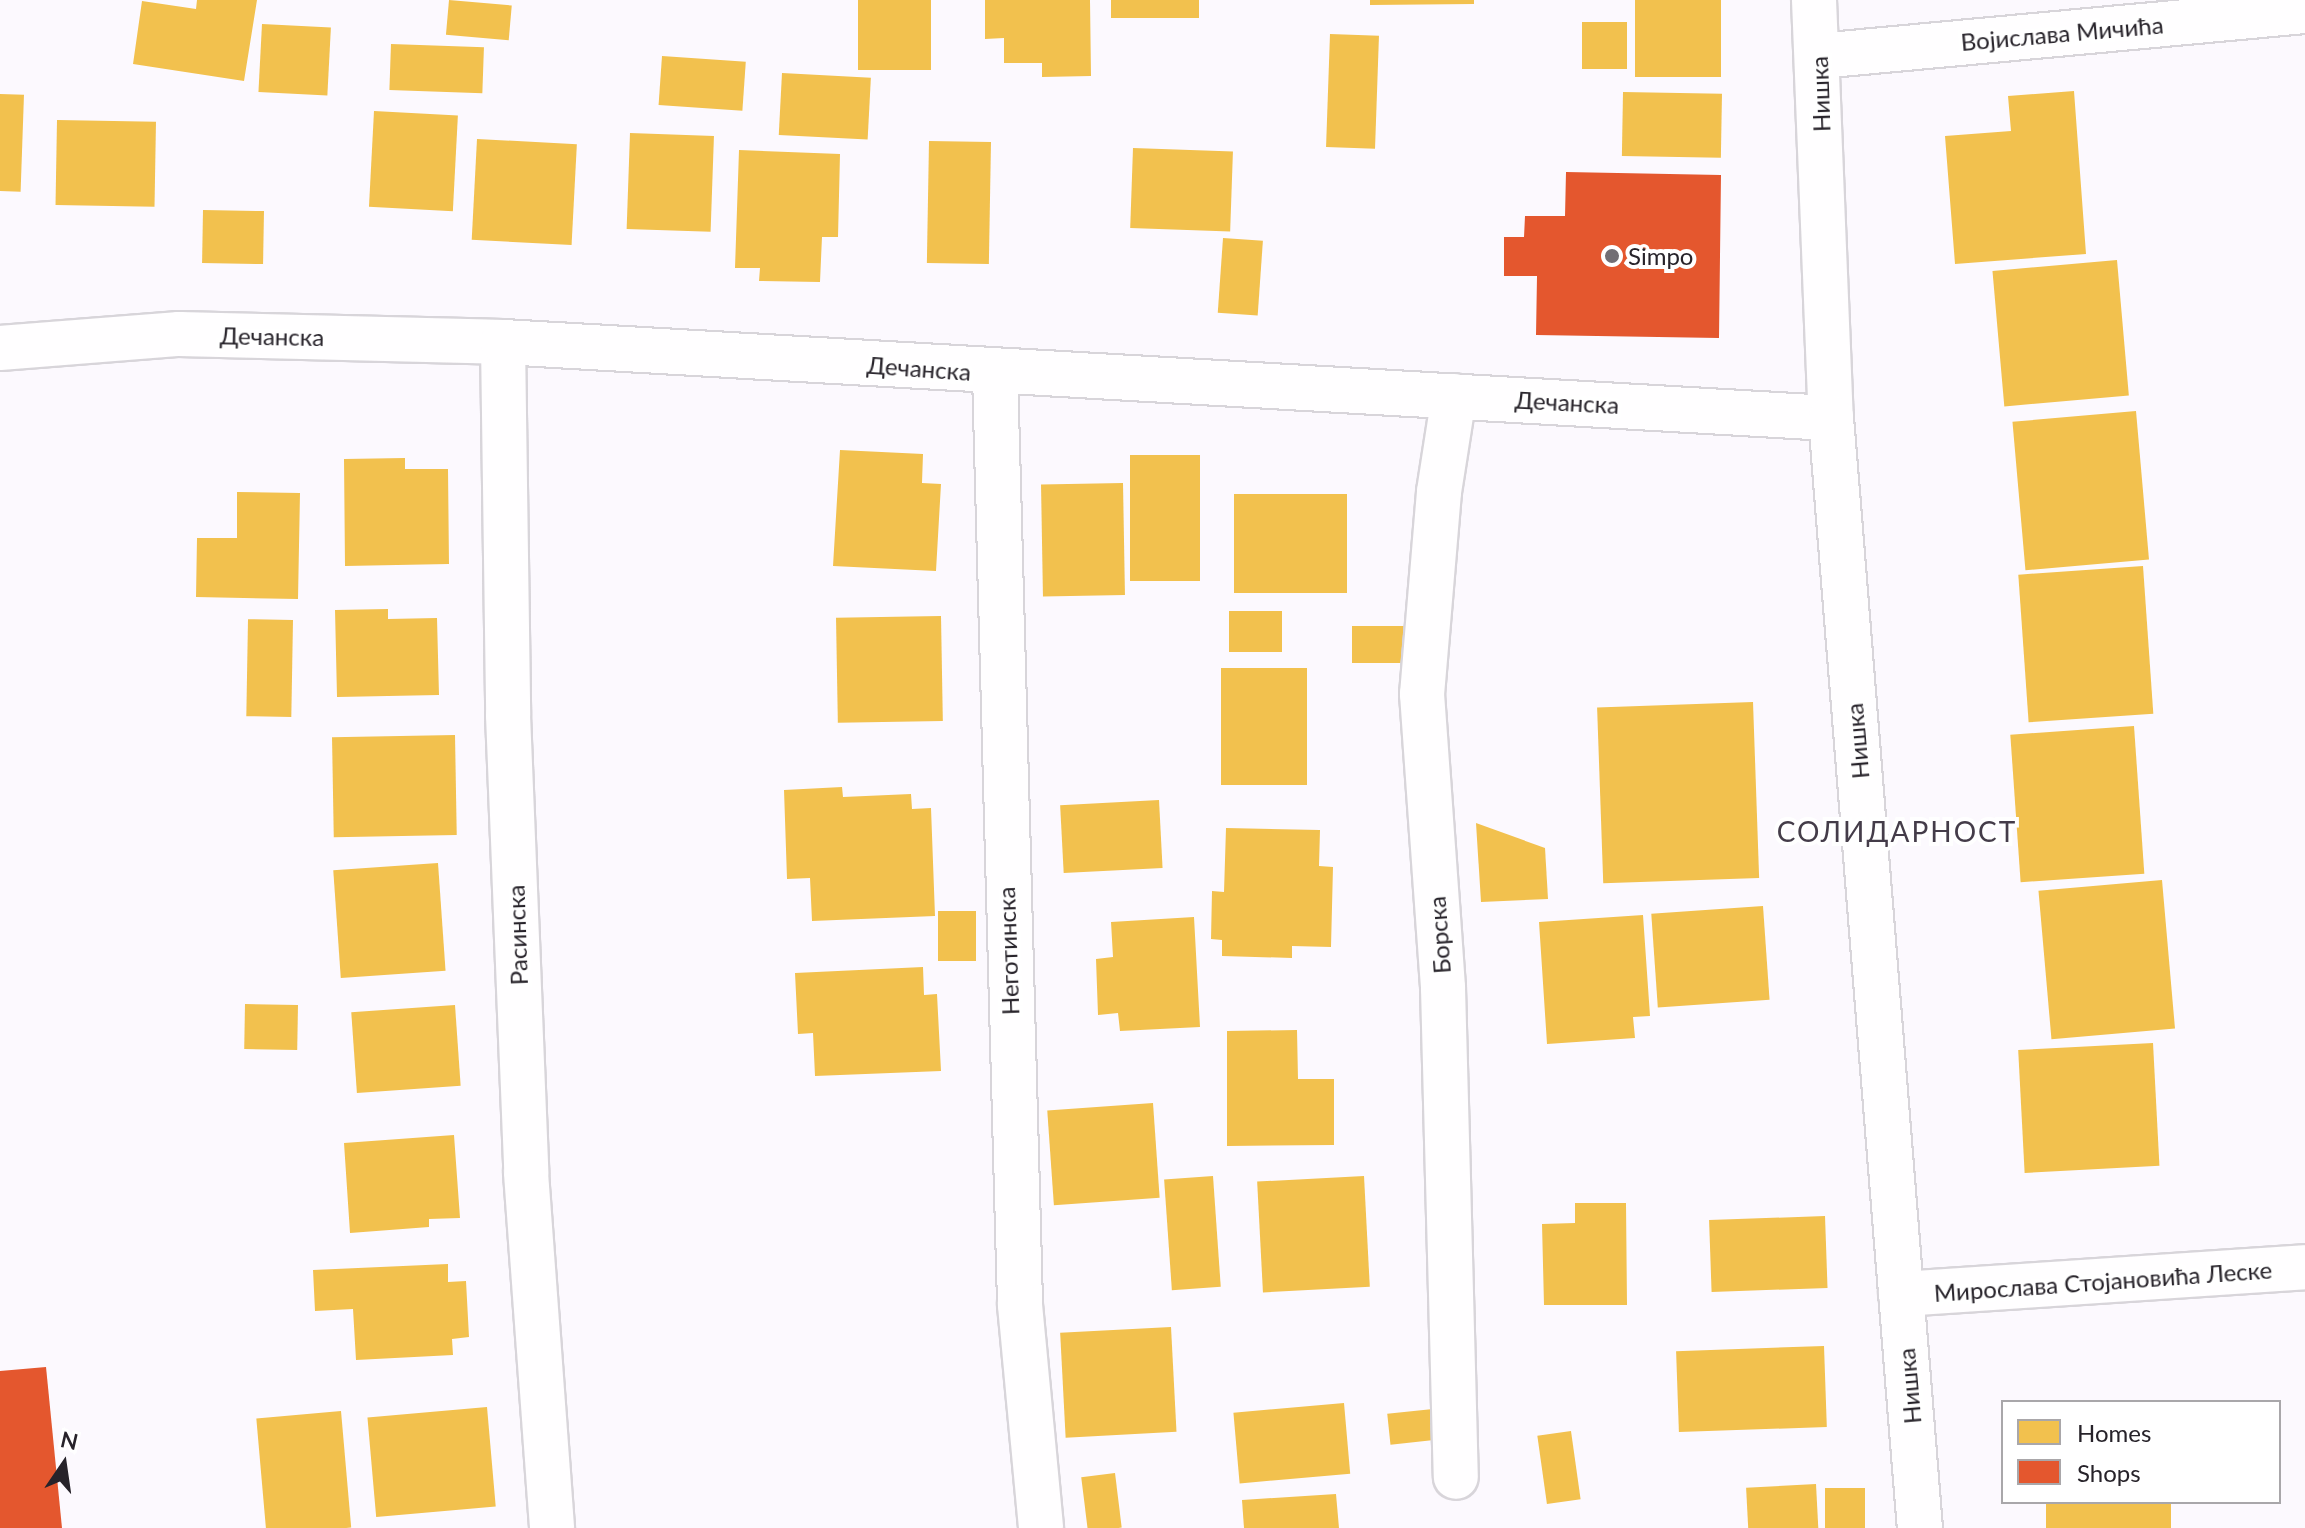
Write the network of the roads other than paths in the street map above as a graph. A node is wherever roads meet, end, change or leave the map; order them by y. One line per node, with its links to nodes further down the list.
1 (1814, 0): 3 (street, Нишка)
2 (2305, 11): 3 (street, Војислава Мичића)
3 (1819, 56): 8 (street, Нишка)
4 (503, 342): 5 (street, Дечанска); 6 (street, Дечанска); 12 (street, Расинска)
5 (4, 349)
6 (995, 373): 7 (street, Дечанска); 13 (street, Неготинска)
7 (1454, 396): 8 (street, Дечанска); 11 (street, Борска)
8 (1831, 418): 10 (street, Нишка)
9 (2305, 1267): 10 (street, Мирослава Стојановића Леске)
10 (1901, 1294): 14 (street, Нишка)
11 (1456, 1477)
12 (552, 1528)
13 (1041, 1528)
14 (1920, 1528)

